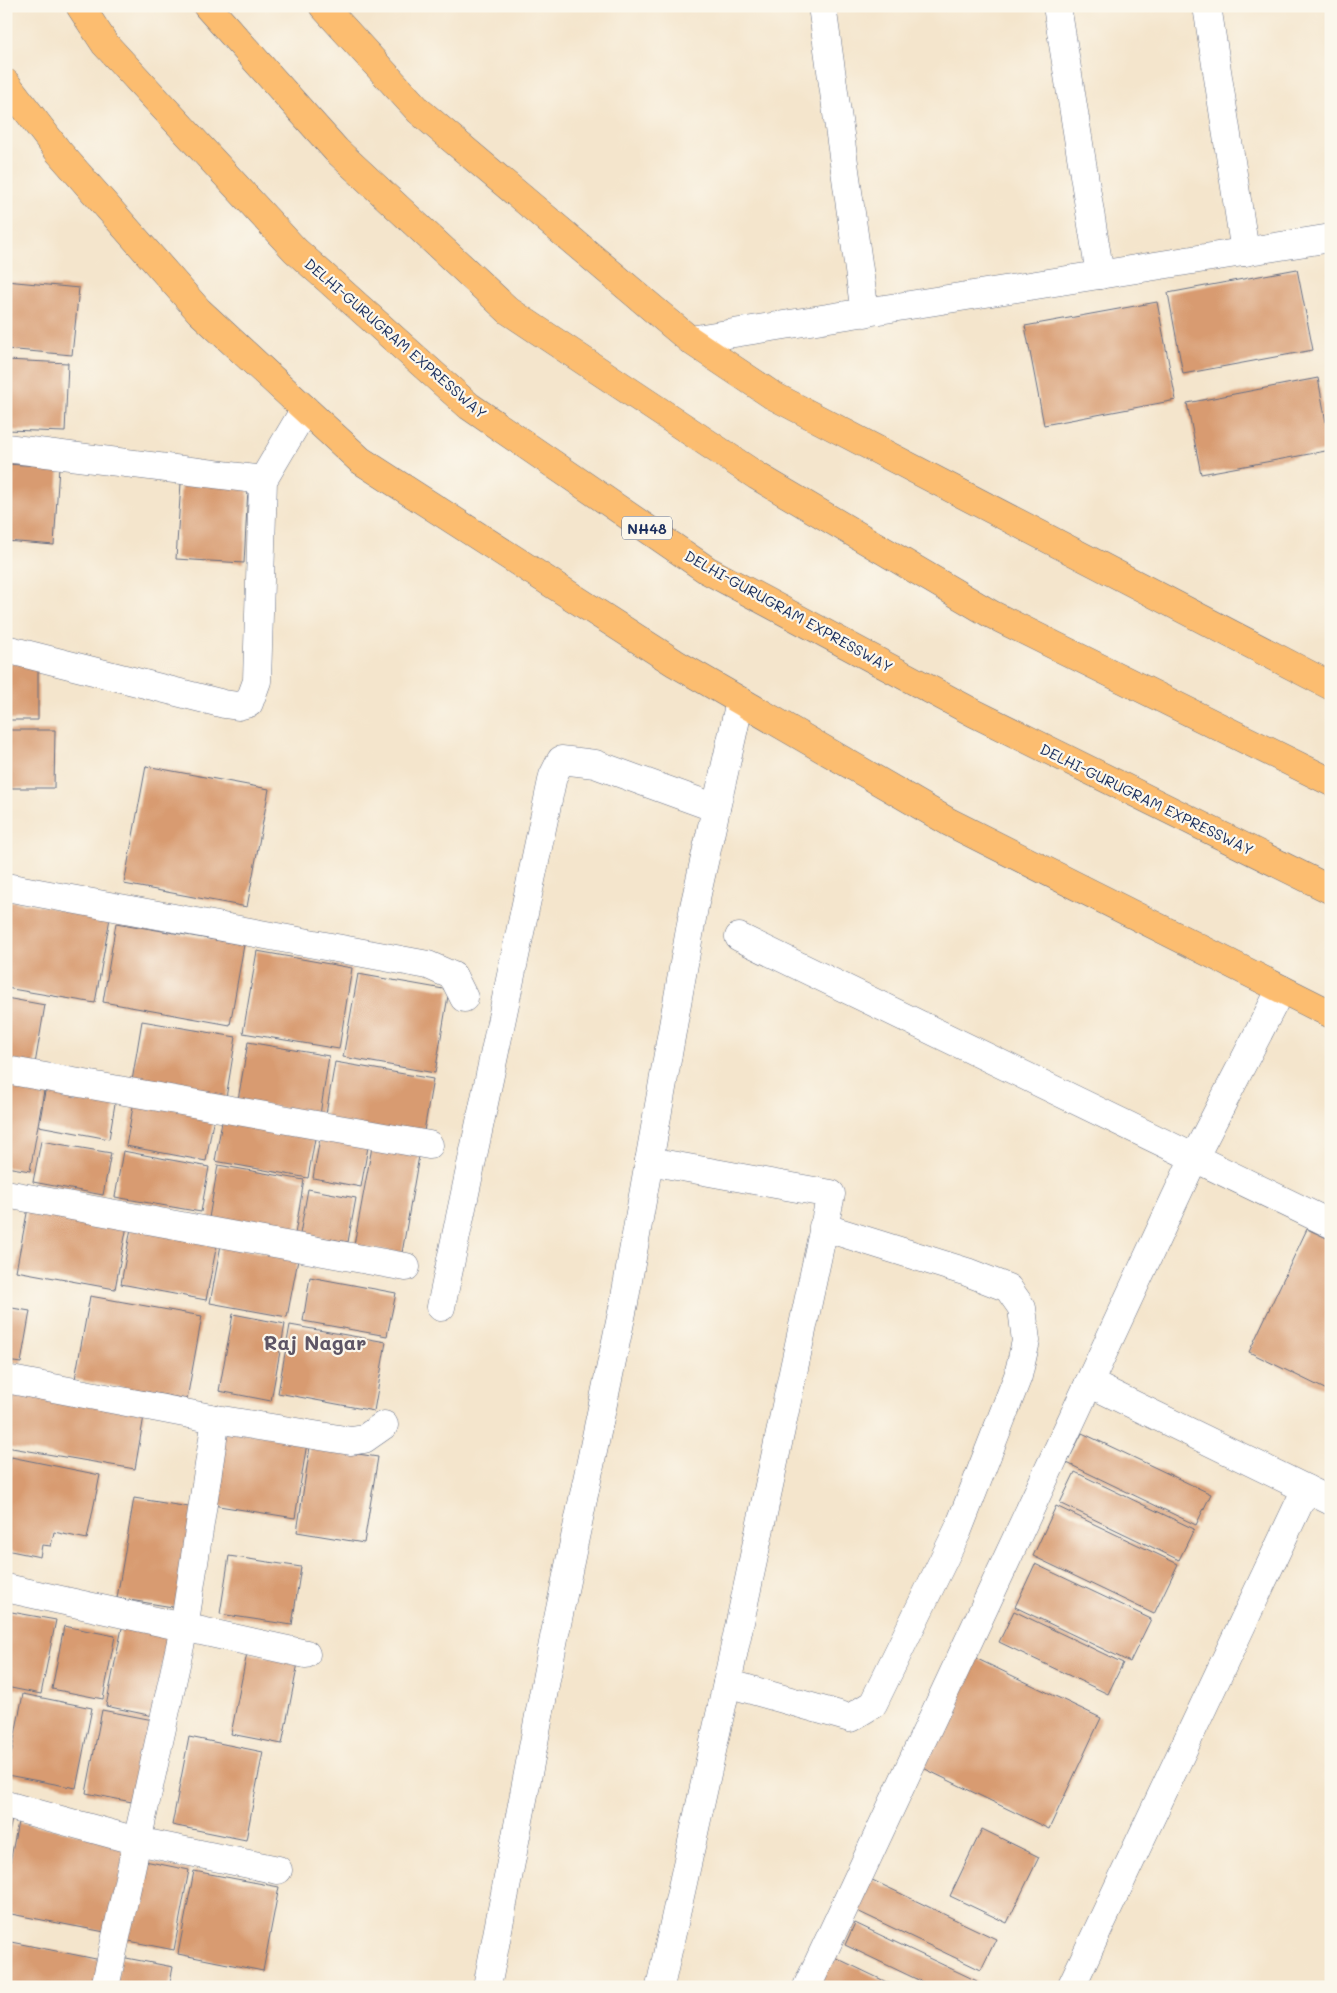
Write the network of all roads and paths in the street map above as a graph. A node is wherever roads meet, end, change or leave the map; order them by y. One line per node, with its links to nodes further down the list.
1 (80, 6): 22 (main road, DELHI-GURUGRAM EXPRESSWAY / NH48)
2 (207, 6): 19 (main road)
3 (323, 6): 12 (main road)
4 (822, 6): 11 (street)
5 (1057, 6): 10 (street)
6 (1207, 6): 9 (street)
7 (6, 83): 13 (main road)
8 (1331, 238): 9 (street)
9 (1245, 252): 10 (street)
10 (1100, 275): 11 (street)
11 (865, 313): 12 (street)
12 (690, 340): 17 (main road)
13 (305, 409): 15 (street); 18 (main road)
14 (6, 448): 15 (street)
15 (262, 480): 16 (street)
16 (6, 649)
17 (1331, 686)
18 (740, 701): 20 (street); 24 (main road)
19 (1331, 782)
20 (716, 808): 30 (street); 35 (street)
21 (6, 887): 25 (street)
22 (1331, 890)
23 (739, 937): 29 (street)
24 (1281, 989): 26 (main road); 29 (street)
25 (464, 998)
26 (1331, 1014)
27 (6, 1070): 28 (street)
28 (429, 1145)
29 (1194, 1158): 32 (street); 37 (street)
30 (649, 1161): 33 (street); 50 (street)
31 (6, 1194): 34 (street)
32 (1331, 1224)
33 (823, 1227): 45 (street); 45 (street)
34 (406, 1267)
35 (441, 1307)
36 (6, 1379): 38 (street)
37 (1089, 1383): 40 (street); 52 (street)
38 (216, 1419): 39 (street); 43 (street)
39 (384, 1425)
40 (1306, 1489): 41 (street); 53 (street)
41 (1331, 1501)
42 (6, 1588): 43 (street)
43 (184, 1628): 44 (street); 47 (street)
44 (306, 1654)
45 (727, 1683): 51 (street)
46 (6, 1805): 47 (street)
47 (137, 1841): 48 (street); 49 (street)
48 (278, 1870)
49 (105, 1987)
50 (487, 1987)
51 (660, 1987)
52 (807, 1987)
53 (1071, 1987)

